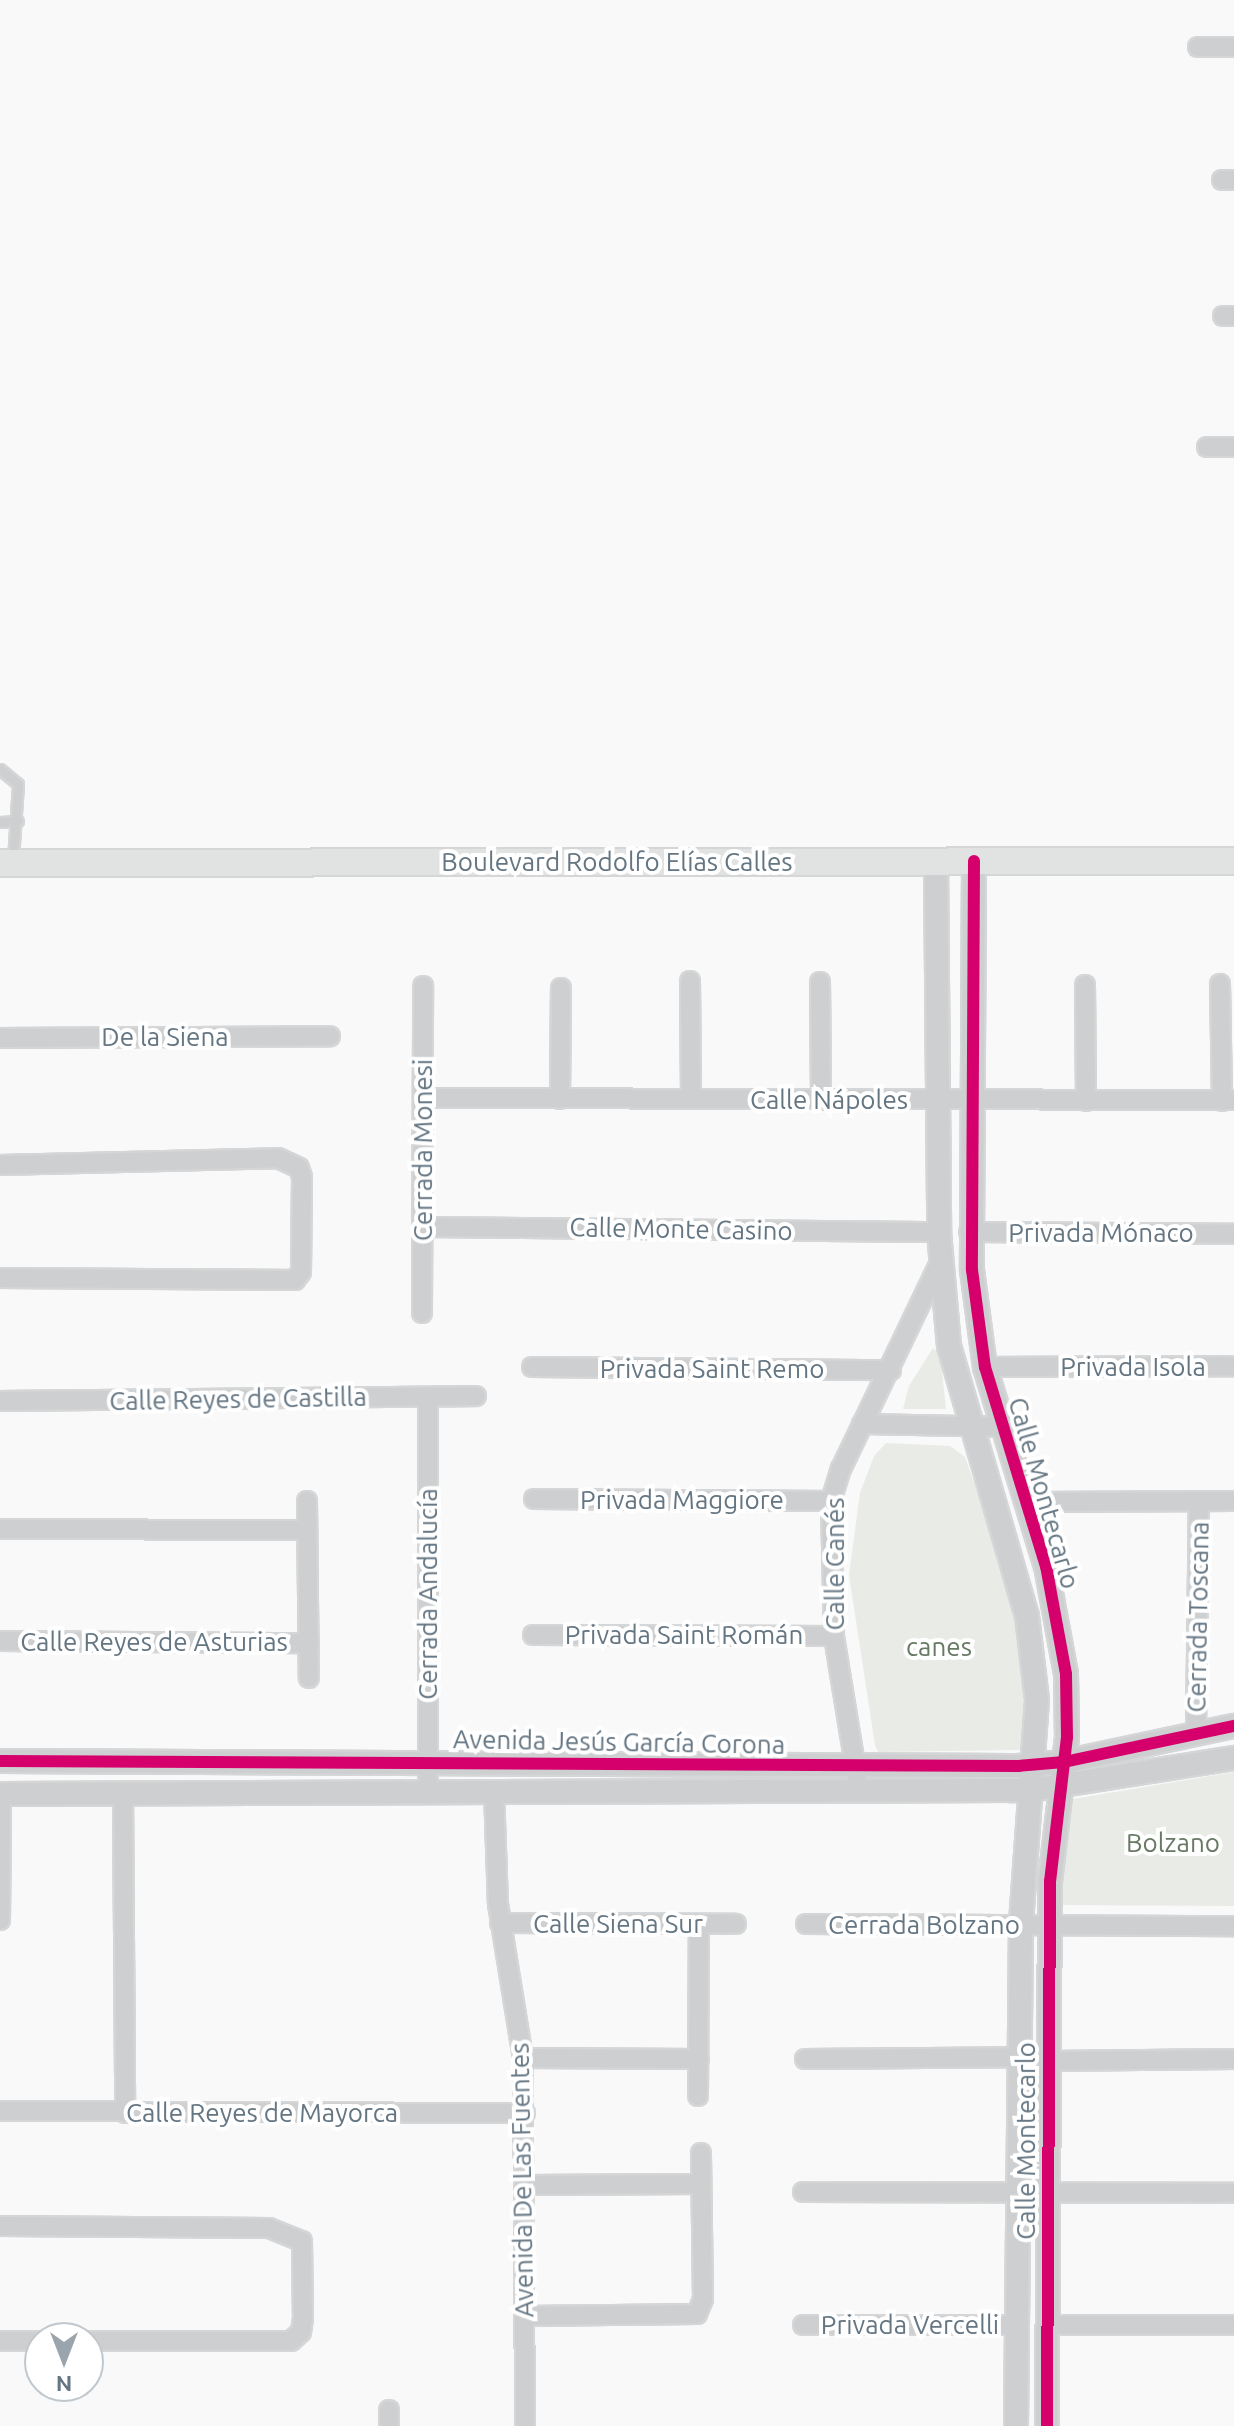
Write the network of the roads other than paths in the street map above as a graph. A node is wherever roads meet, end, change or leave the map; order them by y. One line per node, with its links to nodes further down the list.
1 (1198, 47): 2 (street)
2 (1234, 47)
3 (1207, 447): 4 (street)
4 (1234, 447)
5 (0, 769): 6 (lane)
6 (18, 821): 7 (lane); 11 (lane)
7 (0, 822)
8 (974, 861): 9 (main road, Boulevard Rodolfo Elías Calles); 10 (main road, Boulevard Rodolfo Elías Calles); 26 (street, Calle Montecarlo)
9 (1234, 861)
10 (936, 862): 11 (main road, Boulevard Rodolfo Elías Calles); 24 (street, Calle Montecarlo)
11 (6, 863)
12 (690, 981): 22 (street)
13 (820, 982): 23 (street)
14 (1220, 984): 25 (street)
15 (1085, 985): 27 (street)
16 (423, 986): 20 (street, Cerrada Monesi)
17 (561, 988): 21 (street)
18 (330, 1036): 19 (street, De la Siena)
19 (0, 1038)
20 (423, 1098): 21 (street, Calle Nápoles); 29 (street, Cerrada Monesi)
21 (560, 1099): 22 (street, Calle Nápoles)
22 (691, 1099): 23 (street, Calle Nápoles)
23 (821, 1100): 24 (street, Calle Nápoles)
24 (937, 1100): 26 (street, Calle Nápoles); 30 (street, Calle Montecarlo)
25 (1228, 1100): 27 (street, Calle Nápoles)
26 (969, 1101): 27 (street, Calle Nápoles); 31 (street, Calle Montecarlo)
27 (1086, 1101)
28 (0, 1165): 34 (street)
29 (423, 1227): 30 (street, Calle Monte Casino); 35 (street, Cerrada Monesi)
30 (939, 1232): 33 (street, Calle Montecarlo)
31 (969, 1232): 32 (street, Privada Mónaco); 38 (street, Calle Montecarlo)
32 (1234, 1234)
33 (940, 1262): 39 (street, Calle Canés); 45 (street, Calle Montecarlo)
34 (0, 1278)
35 (422, 1313)
36 (1234, 1366): 38 (street, Privada Isola)
37 (532, 1367): 39 (street, Privada Saint Remo)
38 (985, 1367): 44 (street, Calle Montecarlo)
39 (891, 1370): 43 (street, Calle Canés)
40 (476, 1396): 41 (street, Calle Reyes de Castilla)
41 (428, 1397): 42 (street, Calle Reyes de Castilla); 63 (street, Cerrada Andalucía)
42 (0, 1401)
43 (862, 1424): 45 (street); 48 (street, Calle Canés)
44 (1000, 1427): 45 (street); 51 (street, Calle Montecarlo)
45 (970, 1428): 65 (street, Calle Montecarlo)
46 (534, 1499): 48 (street, Privada Maggiore)
47 (307, 1501): 53 (street)
48 (831, 1501): 55 (street, Calle Canés)
49 (1199, 1501): 50 (street, Cerrada Toscana); 51 (street, Cerrada Toscana); 60 (street, Cerrada Toscana)
50 (1234, 1501)
51 (1024, 1502): 64 (street, Calle Montecarlo)
52 (0, 1529): 53 (street)
53 (307, 1530): 57 (street)
54 (533, 1635): 55 (street, Privada Saint Román)
55 (834, 1636): 66 (street, Calle Canés)
56 (0, 1641): 57 (street, Calle Reyes de Asturias)
57 (309, 1643): 58 (street)
58 (309, 1678)
59 (1234, 1726): 60 (street, Avenida Jesús García Corona)
60 (1196, 1733): 64 (street, Avenida Jesús García Corona)
61 (1234, 1758): 67 (street, Avenida Jesús García Corona)
62 (0, 1761): 63 (street, Avenida Jesús García Corona)
63 (429, 1762): 66 (street, Avenida Jesús García Corona); 69 (street, Cerrada Andalucía)
64 (1064, 1762): 65 (street, Avenida Jesús García Corona); 67 (street, Calle Montecarlo)
65 (1034, 1764): 66 (street, Avenida Jesús García Corona); 68 (street, Calle Montecarlo)
66 (856, 1767): 72 (street, Calle Canés)
67 (1061, 1789): 68 (street, Avenida Jesús García Corona); 80 (street, Calle Montecarlo)
68 (1031, 1790): 72 (street, Avenida Jesús García Corona); 79 (street, Calle Montecarlo)
69 (428, 1791): 70 (street, Avenida Jesús García Corona); 71 (street, Avenida Jesús García Corona)
70 (494, 1791): 72 (street, Avenida Jesús García Corona); 75 (street, Avenida De Las Fuentes)
71 (123, 1792): 73 (street, Avenida Jesús García Corona); 90 (street)
72 (858, 1793)
73 (0, 1794): 74 (street)
74 (0, 1920)
75 (500, 1923): 76 (street, Calle Siena Sur); 83 (street, Avenida De Las Fuentes)
76 (699, 1924): 77 (street, Calle Siena Sur); 84 (street)
77 (736, 1924)
78 (806, 1924): 79 (street, Cerrada Bolzano)
79 (1021, 1924): 80 (street, Cerrada Bolzano); 82 (street, Calle Montecarlo)
80 (1049, 1925): 81 (street, Cerrada Bolzano); 87 (street, Calle Montecarlo)
81 (1234, 1926)
82 (1017, 2057): 85 (street); 96 (street, Calle Montecarlo)
83 (523, 2058): 84 (street); 91 (street, Avenida De Las Fuentes)
84 (699, 2059): 88 (street)
85 (805, 2059)
86 (1234, 2059): 87 (street)
87 (1048, 2061): 98 (street, Calle Montecarlo)
88 (698, 2096)
89 (0, 2111): 90 (street, Calle Reyes de Mayorca)
90 (125, 2113): 91 (street, Calle Reyes de Mayorca)
91 (525, 2113): 94 (street, Avenida De Las Fuentes)
92 (701, 2153): 93 (street)
93 (700, 2184): 94 (street); 100 (street)
94 (526, 2185): 100 (street, Avenida De Las Fuentes)
95 (803, 2192): 96 (street)
96 (1018, 2193): 98 (street); 102 (street, Calle Montecarlo)
97 (1234, 2193): 98 (street)
98 (1049, 2194): 103 (street, Calle Montecarlo)
99 (0, 2226): 107 (street)
100 (526, 2316): 108 (street, Avenida De Las Fuentes)
101 (803, 2325): 102 (street, Privada Vercelli)
102 (1016, 2325): 109 (street, Calle Montecarlo)
103 (1047, 2325): 104 (street); 110 (street, Calle Montecarlo)
104 (1234, 2325)
105 (0, 2341): 106 (street)
106 (24, 2341)
107 (104, 2341)
108 (525, 2426)
109 (1016, 2426)
110 (1047, 2426)

